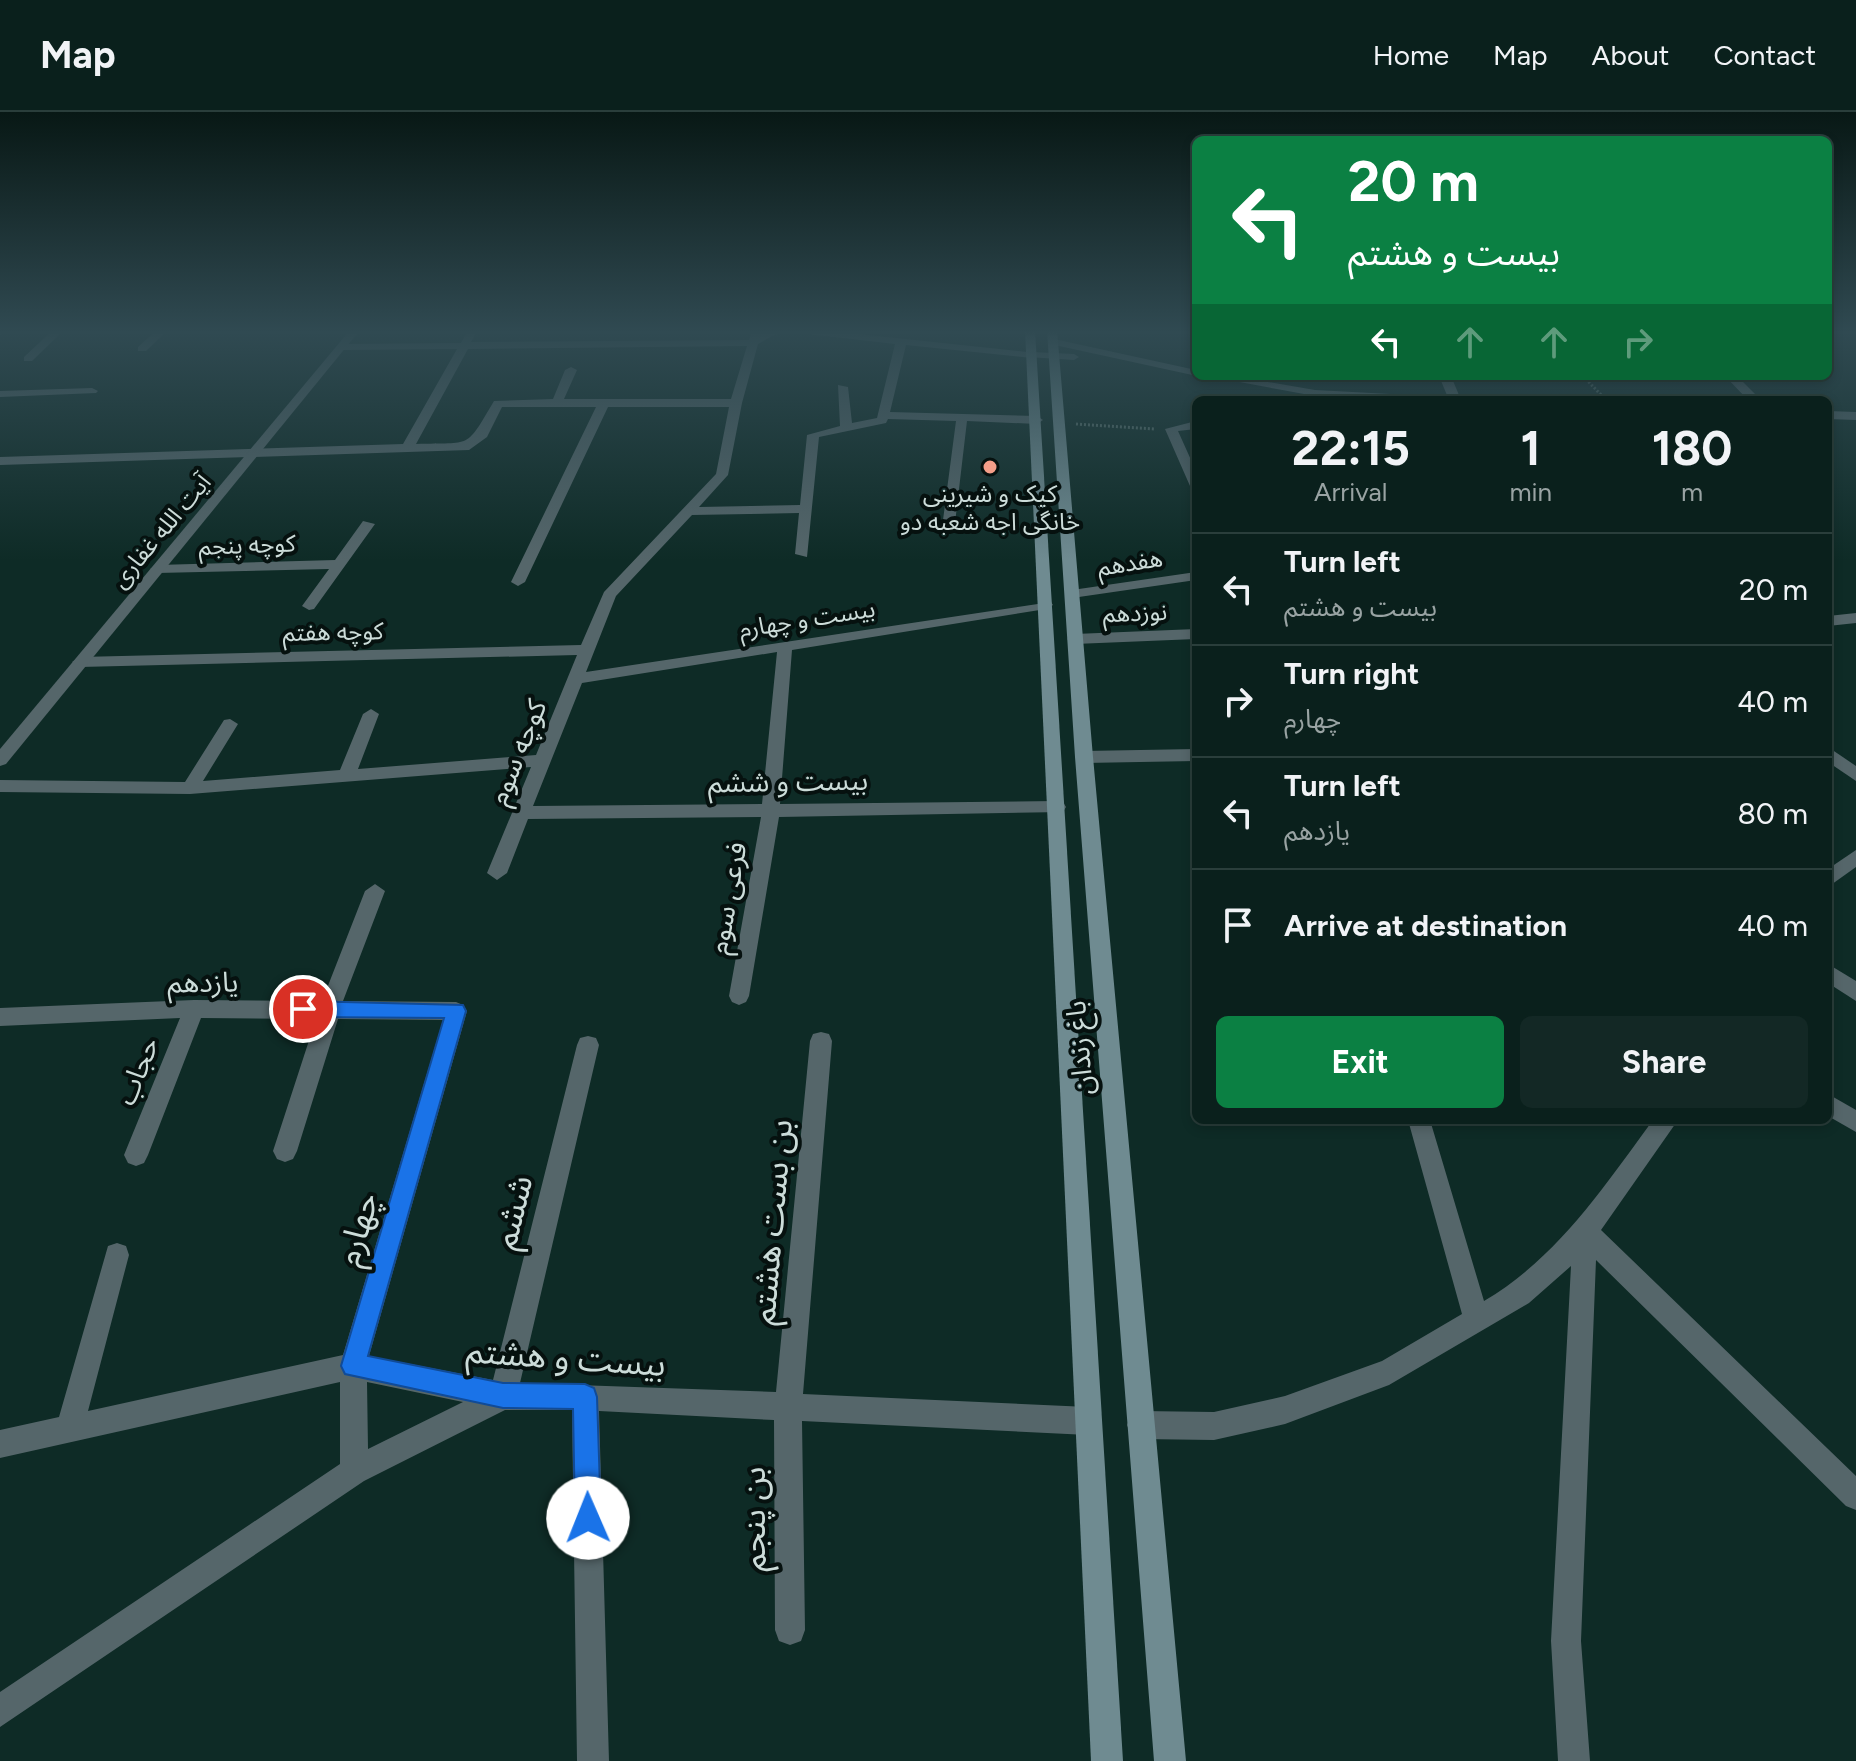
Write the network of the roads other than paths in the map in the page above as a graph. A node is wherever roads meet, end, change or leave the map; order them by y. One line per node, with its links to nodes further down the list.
1 (292, 407): 18 (street, آیت الله غفاری)
2 (429, 407): 17 (street)
3 (496, 407): 17 (street)
4 (602, 407): 29 (street)
5 (735, 407): 22 (street, کوچه سوم)
6 (844, 407): 16 (street)
7 (886, 407): 10 (street)
8 (1044, 407): 14 (main road, باغ زندان)
9 (1049, 407): 14 (main road, باغ زندان)
10 (884, 415): 13 (street); 16 (street)
11 (1832, 415): 12 (street)
12 (1856, 416)
13 (962, 417): 14 (street); 23 (street)
14 (1048, 422): 30 (main road, باغ زندان); 31 (main road, باغ زندان)
15 (1192, 426): 20 (street)
16 (846, 428): 21 (street)
17 (406, 450): 18 (street)
18 (255, 453): 19 (street); 27 (street, آیت الله غفاری)
19 (0, 461)
20 (1192, 477)
21 (807, 509): 22 (street); 25 (street)
22 (689, 511): 38 (street, کوچه سوم)
23 (950, 520)
24 (368, 524): 26 (street)
25 (802, 554)
26 (339, 564): 27 (street, کوچه پنجم); 32 (street)
27 (157, 569): 39 (street, آیت الله غفاری)
28 (1192, 577): 30 (street, هفدهم)
29 (518, 582)
30 (1072, 594): 36 (main road, باغ زندان)
31 (1046, 605): 37 (street, بیست و چهارم); 52 (main road, باغ زندان)
32 (309, 606)
33 (1856, 618): 34 (street)
34 (1832, 621)
35 (1192, 634): 36 (street, نوزدهم)
36 (1075, 639): 45 (main road, باغ زندان)
37 (785, 646): 40 (street, بیست و چهارم); 53 (street, فرعی سوم)
38 (586, 650): 39 (street, کوچه هفتم); 40 (street, کوچه سوم)
39 (80, 662): 46 (street, آیت الله غفاری)
40 (574, 679): 47 (street, کوچه سوم)
41 (371, 714): 49 (street)
42 (230, 724): 51 (street)
43 (1192, 755): 45 (street)
44 (1832, 756): 48 (street)
45 (1084, 757): 82 (main road, باغ زندان)
46 (0, 760)
47 (541, 760): 49 (street); 54 (street, کوچه سوم)
48 (1856, 775)
49 (346, 776): 51 (street)
50 (0, 786): 51 (street)
51 (190, 788)
52 (1057, 807): 53 (street, بیست و ششم); 81 (main road, باغ زندان)
53 (771, 809): 54 (street, بیست و ششم); 61 (street, فرعی سوم)
54 (520, 813): 56 (street, کوچه سوم)
55 (1856, 857): 57 (street)
56 (497, 873)
57 (1832, 877)
58 (375, 891): 63 (street)
59 (1832, 975): 60 (street)
60 (1856, 992)
61 (739, 996)
62 (194, 1009): 63 (street, یازدهم); 65 (street, یازدهم); 73 (street, حجاب)
63 (330, 1009): 64 (street, یازدهم); 72 (street)
64 (456, 1011): 77 (street, چهارم)
65 (0, 1017)
66 (821, 1041): 80 (street, بن بست هشتم)
67 (588, 1045): 78 (street, ششم)
68 (1832, 1107): 69 (street)
69 (1856, 1122)
70 (1420, 1124): 76 (street)
71 (1664, 1124): 74 (street)
72 (285, 1151)
73 (136, 1155)
74 (1585, 1232): 76 (street); 86 (street); 92 (street)
75 (117, 1255): 83 (street)
76 (1477, 1320): 82 (street)
77 (353, 1366): 78 (street, بیست و هشتم); 83 (street, بیست و هشتم); 85 (street, چهارم)
78 (503, 1396): 79 (street, بیست و هشتم); 85 (street)
79 (585, 1397): 80 (street, بیست و هشتم); 89 (street)
80 (788, 1408): 81 (street, بیست و هشتم); 87 (street, بن پنجم)
81 (1088, 1421): 90 (main road, باغ زندان)
82 (1141, 1425): 91 (main road, باغ زندان)
83 (69, 1429): 84 (street, بیست و هشتم)
84 (0, 1444)
85 (354, 1471): 88 (street)
86 (1856, 1496)
87 (790, 1630)
88 (0, 1711)
89 (593, 1761)
90 (1107, 1761)
91 (1170, 1761)
92 (1574, 1761)

